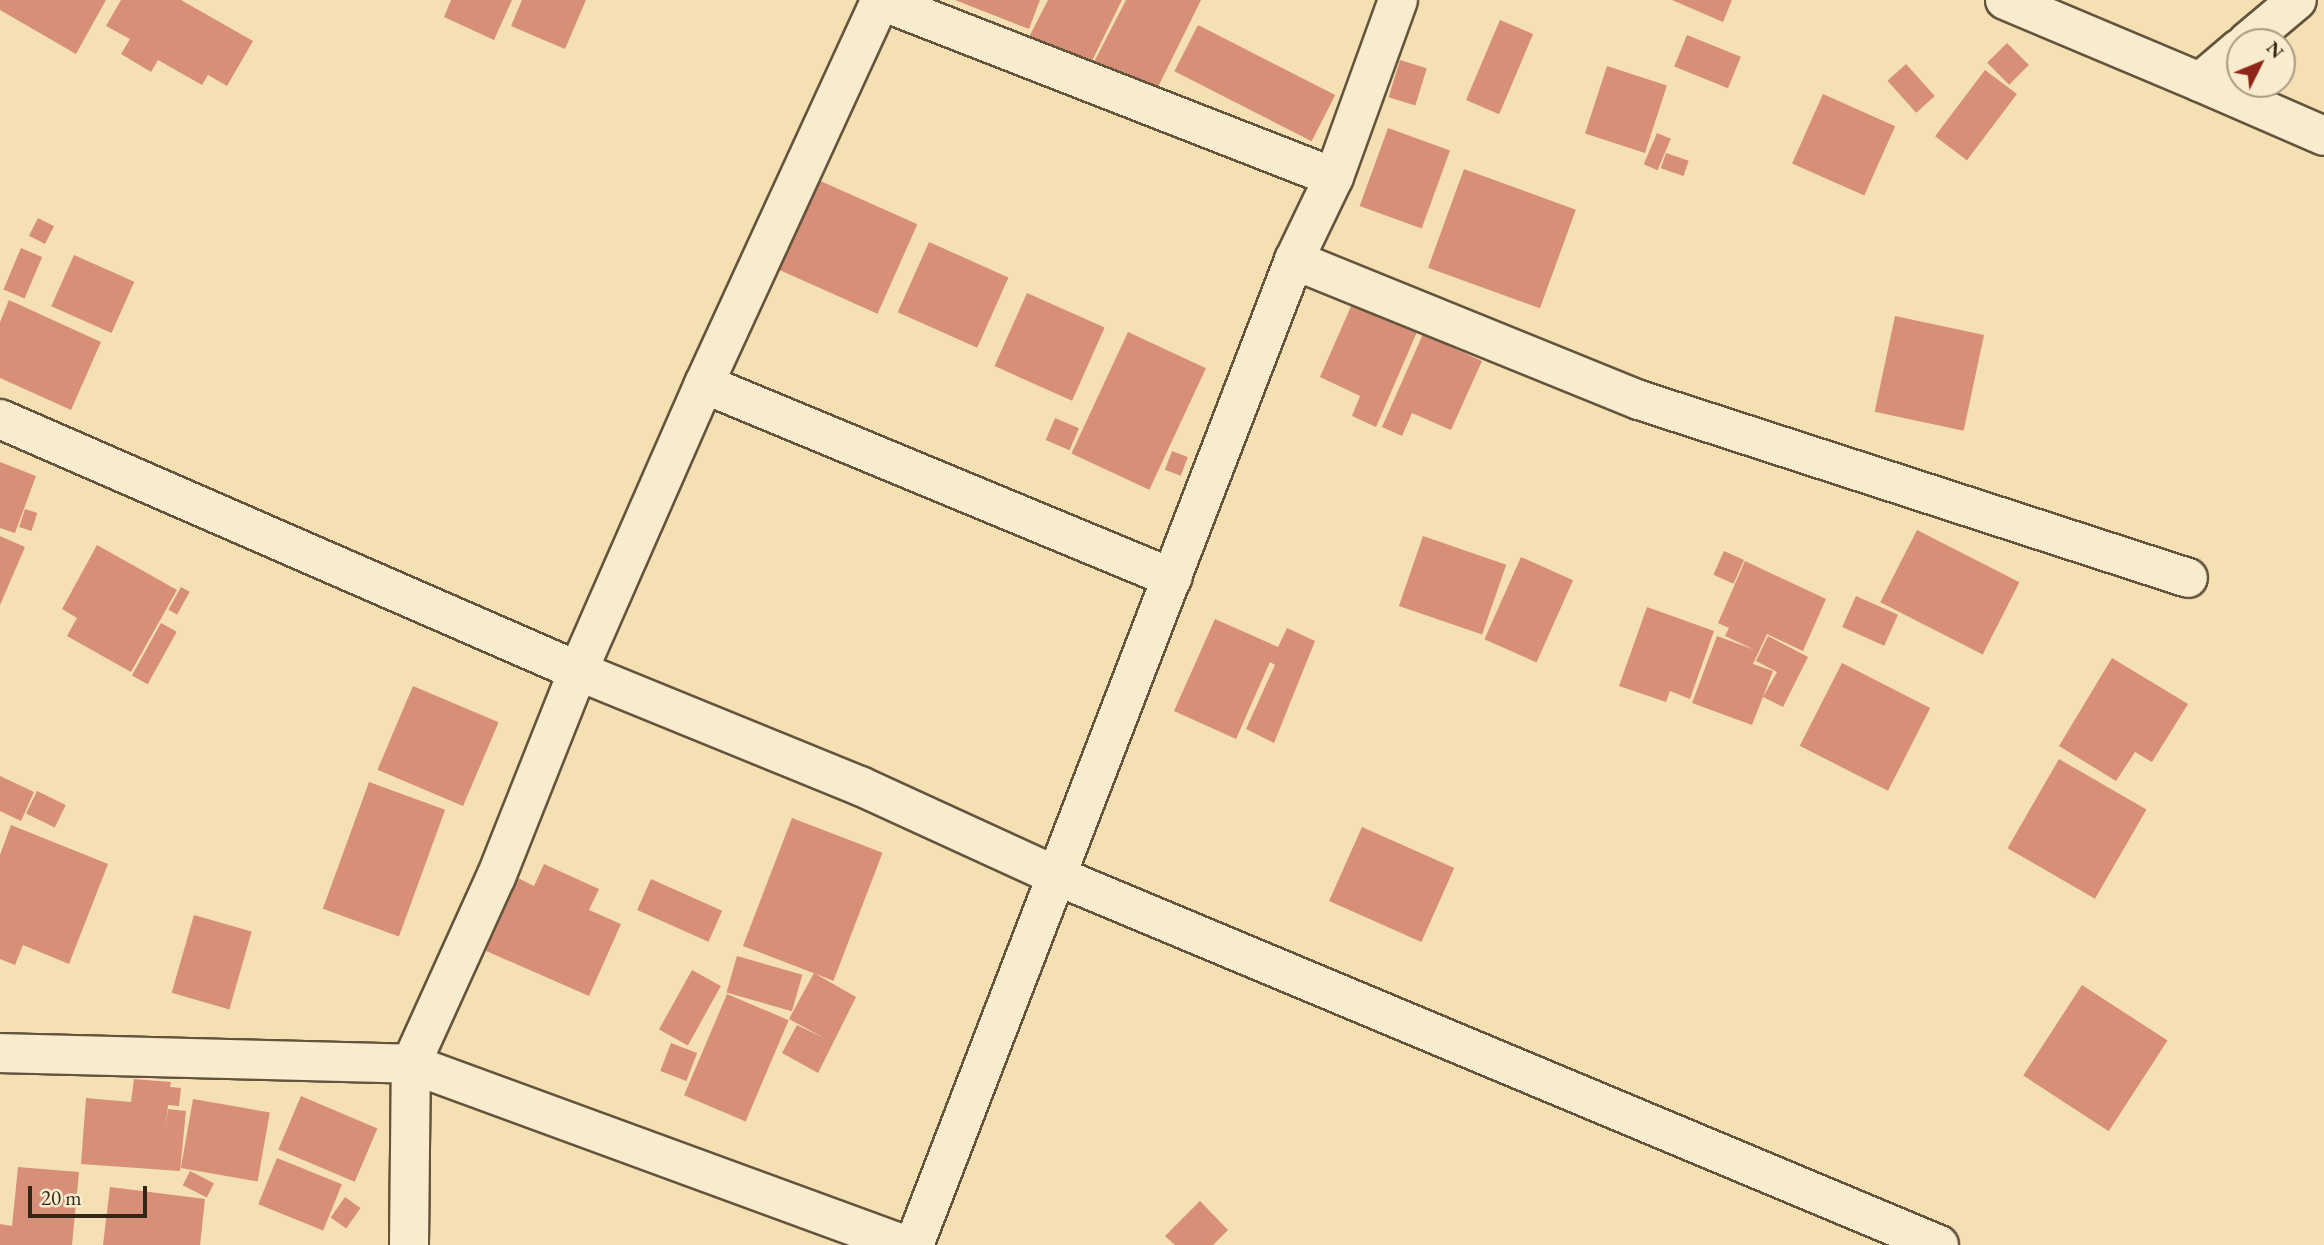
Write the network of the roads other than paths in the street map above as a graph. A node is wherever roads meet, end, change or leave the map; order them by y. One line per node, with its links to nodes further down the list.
1 (880, 0): 9 (street); 11 (street)
2 (1398, 0): 9 (street)
3 (2005, 0): 7 (street)
4 (2297, 0): 5 (street)
5 (2264, 28)
6 (2226, 60): 7 (street)
7 (2200, 82): 8 (street)
8 (2324, 136)
9 (1334, 177): 10 (street)
10 (1294, 260): 13 (street); 14 (street)
11 (704, 384): 13 (street); 15 (street)
12 (0, 419): 15 (street)
13 (1172, 578): 16 (street)
14 (2188, 578)
15 (578, 671): 16 (street); 18 (street)
16 (1057, 876): 21 (street); 22 (street)
17 (0, 1054): 18 (street)
18 (411, 1064): 19 (street); 20 (street)
19 (409, 1245)
20 (905, 1245)
21 (914, 1245)
22 (1939, 1245)

